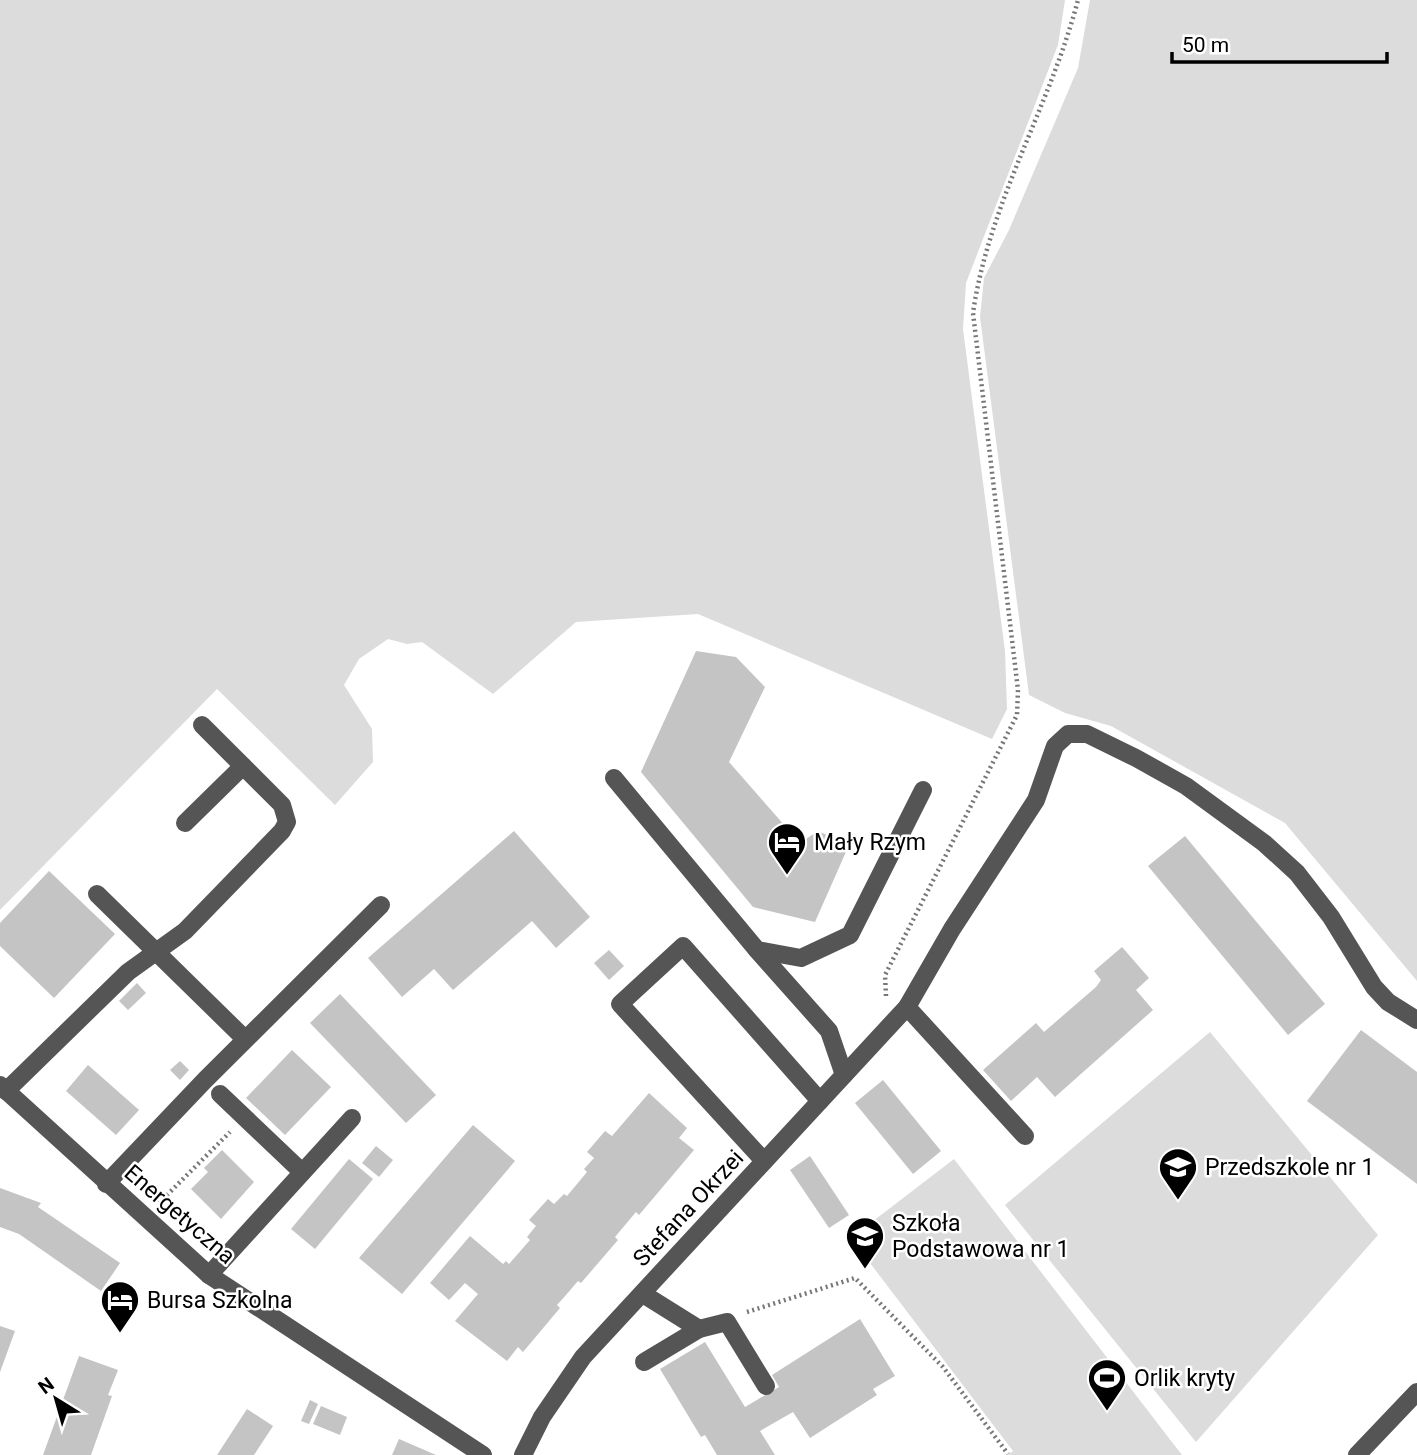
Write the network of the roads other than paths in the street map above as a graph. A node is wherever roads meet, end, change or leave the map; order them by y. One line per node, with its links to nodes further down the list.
1 (202, 725): 2 (street)
2 (243, 766): 5 (street); 9 (street)
3 (614, 778): 8 (street)
4 (923, 790): 8 (street)
5 (185, 823)
6 (97, 894): 9 (street)
7 (381, 905): 12 (street)
8 (757, 950): 13 (street)
9 (155, 952): 12 (street); 14 (street)
10 (907, 1007): 11 (street, Stefana Okrzei); 13 (street, Stefana Okrzei); 18 (street)
11 (1417, 1020)
12 (245, 1039): 21 (street)
13 (844, 1075): 16 (street, Stefana Okrzei)
14 (3, 1088): 21 (street, Energetyczna)
15 (220, 1094): 20 (street)
16 (820, 1101): 19 (street, Stefana Okrzei); 19 (street)
17 (352, 1118): 20 (street)
18 (1025, 1136)
19 (764, 1161): 23 (street, Stefana Okrzei)
20 (302, 1172): 22 (street)
21 (106, 1184): 22 (street, Energetyczna)
22 (209, 1275): 28 (street, Energetyczna)
23 (643, 1294): 24 (street); 29 (street, Stefana Okrzei)
24 (699, 1329): 25 (street); 26 (street)
25 (644, 1362)
26 (766, 1386)
27 (1417, 1392): 30 (street)
28 (483, 1455)
29 (523, 1455)
30 (1357, 1455)

